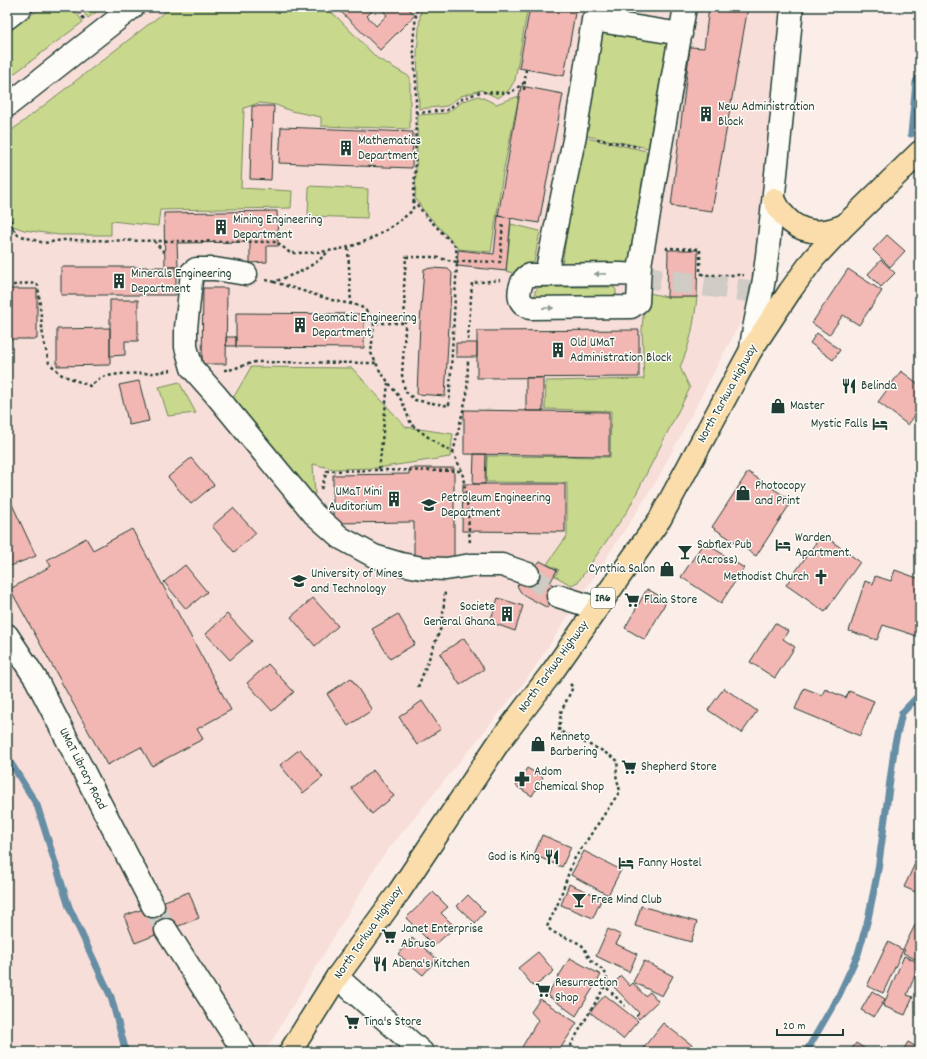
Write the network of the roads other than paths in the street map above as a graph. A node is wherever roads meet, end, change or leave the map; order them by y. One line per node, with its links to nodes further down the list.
1 (21, 7): 5 (street)
2 (133, 7): 7 (street)
3 (685, 7): 6 (street)
4 (792, 7): 9 (street)
5 (7, 18)
6 (681, 34): 12 (street); 13 (street)
7 (7, 106)
8 (920, 152): 10 (main road, North Tarkwa Highway / IR6)
9 (774, 199): 10 (main road); 14 (street)
10 (845, 224): 14 (main road, North Tarkwa Highway / IR6)
11 (246, 274): 15 (street)
12 (546, 274): 13 (street, one-way to 12); 13 (street, one-way to 13)
13 (639, 276)
14 (751, 350): 17 (main road, North Tarkwa Highway / IR6)
15 (528, 574)
16 (558, 596): 17 (street)
17 (596, 608): 21 (main road, North Tarkwa Highway / IR6)
18 (7, 635): 19 (street, UMaT Library Road)
19 (153, 906)
20 (166, 930): 22 (street)
21 (337, 977): 23 (main road, North Tarkwa Highway / IR6); 24 (street)
22 (244, 1052)
23 (290, 1052)
24 (422, 1052)

